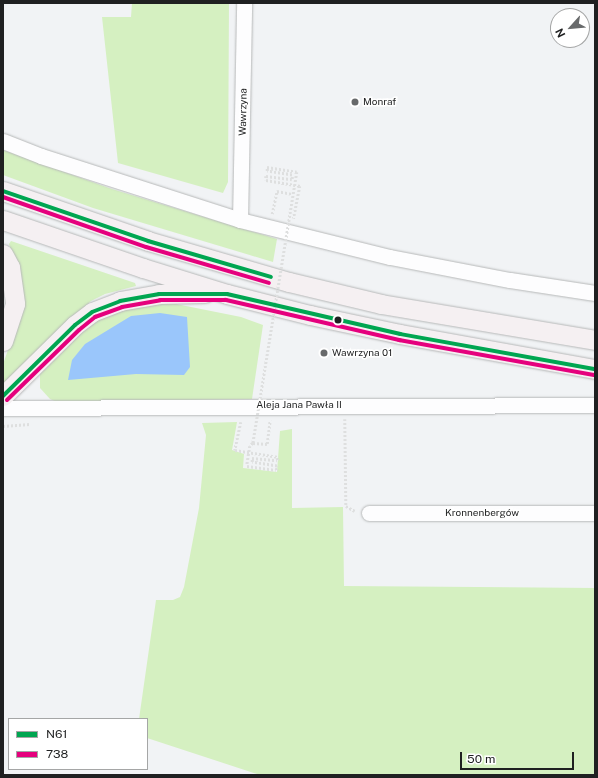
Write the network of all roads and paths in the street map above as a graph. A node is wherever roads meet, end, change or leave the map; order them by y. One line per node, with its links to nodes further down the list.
1 (244, 3): 7 (street, Wawrzyna)
2 (3, 141): 7 (street)
3 (3, 191): 12 (main road)
4 (292, 194): 5 (path); 8 (path, bridge); 23 (path, bridge)
5 (271, 218)
6 (3, 220): 11 (main road)
7 (240, 220): 8 (street)
8 (284, 231): 10 (street)
9 (3, 254): 13 (main road)
10 (595, 293)
11 (227, 294): 14 (main road); 15 (main road)
12 (595, 340)
13 (3, 341)
14 (595, 369)
15 (3, 396)
16 (345, 405): 17 (street, Aleja Jana Pawła II); 18 (street, Aleja Jana Pawła II); 24 (path)
17 (595, 405)
18 (3, 408)
19 (253, 418): 22 (path)
20 (270, 418): 23 (path)
21 (246, 423): 23 (path, bridge)
22 (252, 423)
23 (253, 443)
24 (369, 513): 25 (street, Kronnenbergów)
25 (595, 513)

